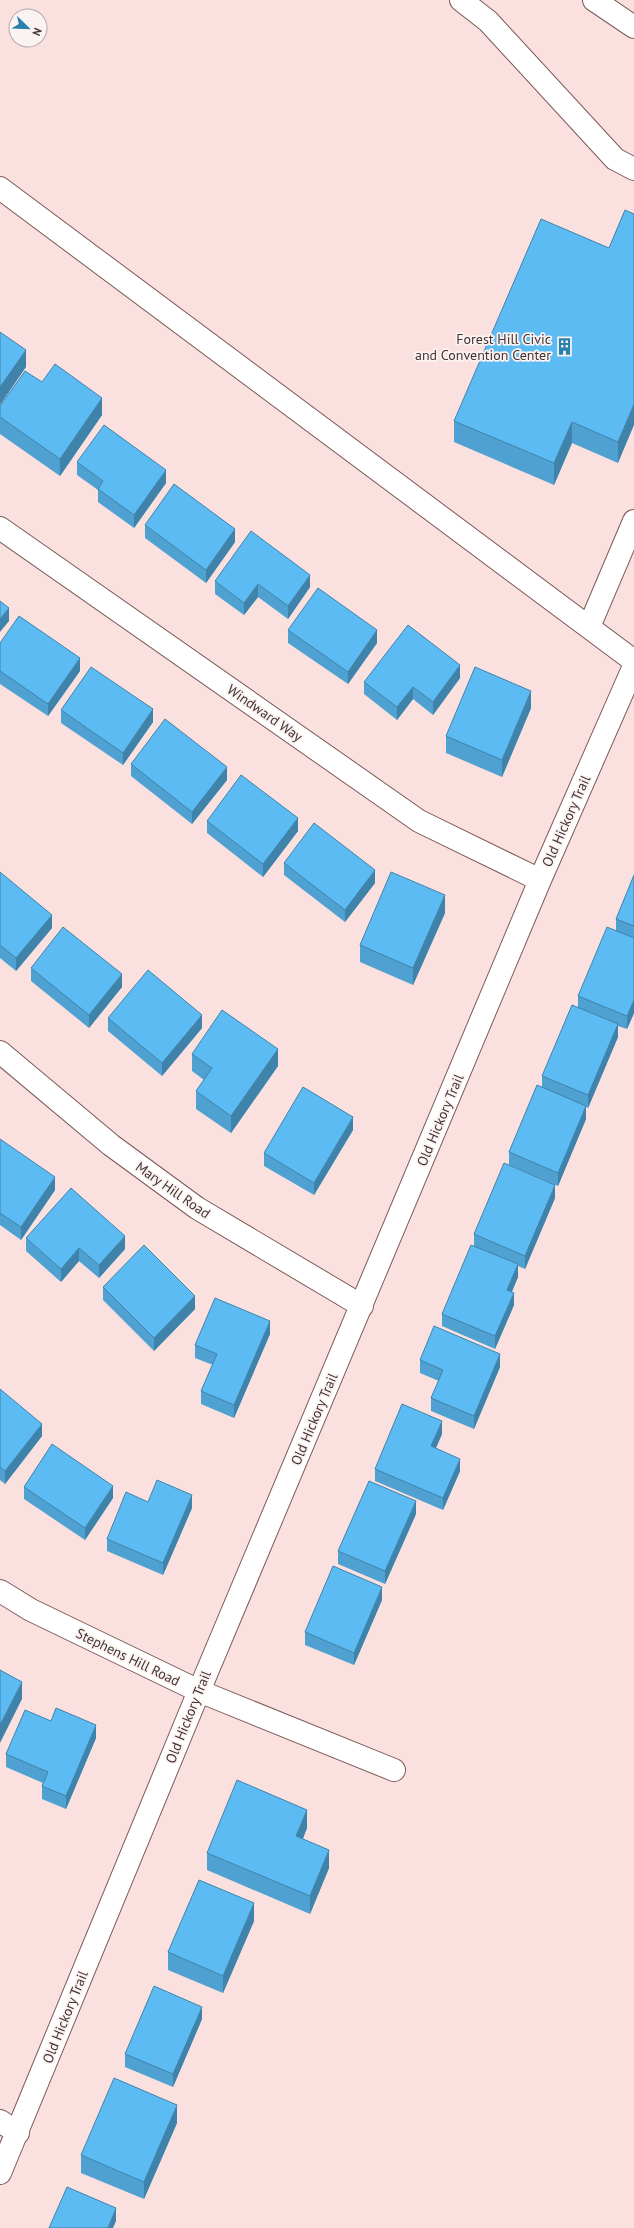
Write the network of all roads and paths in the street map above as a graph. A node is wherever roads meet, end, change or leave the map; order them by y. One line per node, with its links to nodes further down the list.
1 (461, 0): 4 (street)
2 (599, 1): 3 (street)
3 (634, 27)
4 (634, 169)
5 (0, 188): 8 (street)
6 (634, 521): 8 (street)
7 (0, 528): 12 (street, Windward Way)
8 (589, 627): 9 (street)
9 (634, 660)
10 (634, 666): 11 (street, Old Hickory Trail)
11 (627, 699): 12 (street, Old Hickory Trail)
12 (540, 880): 14 (street, Old Hickory Trail)
13 (0, 1052): 14 (street, Mary Hill Road)
14 (362, 1306): 16 (street, Old Hickory Trail)
15 (0, 1591): 16 (street, Stephens Hill Road)
16 (199, 1691): 17 (street, Stephens Hill Road); 19 (street, Old Hickory Trail)
17 (394, 1770)
18 (0, 2121): 19 (street)
19 (18, 2133): 20 (street, Old Hickory Trail)
20 (0, 2173)

